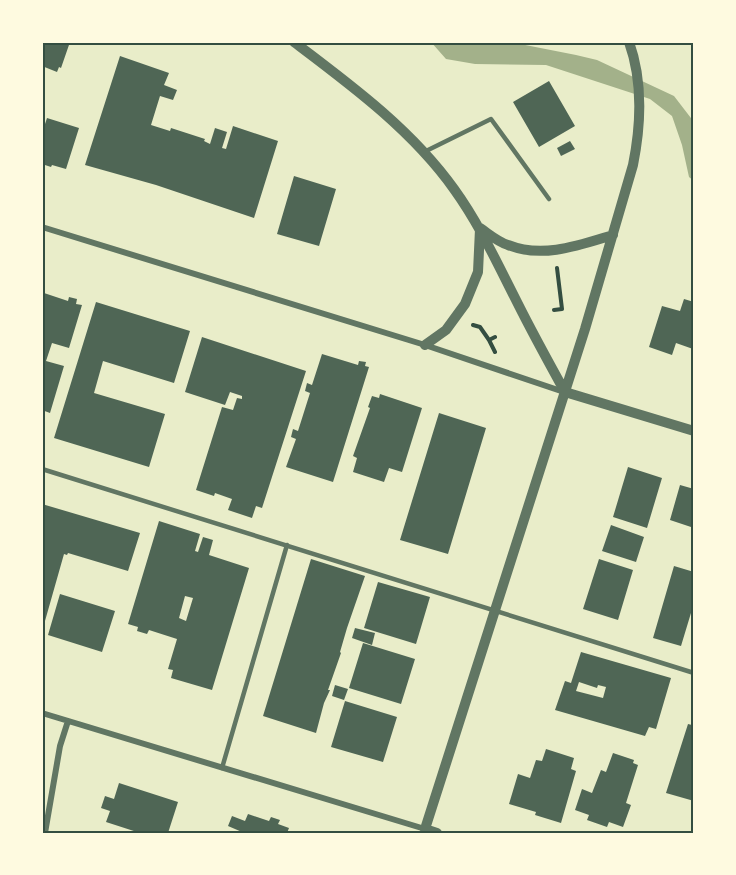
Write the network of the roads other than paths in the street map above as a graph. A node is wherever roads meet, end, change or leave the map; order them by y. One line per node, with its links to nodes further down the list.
1 (294, 42): 3 (street)
2 (629, 42): 7 (street)
3 (424, 152): 4 (lane); 6 (street)
4 (549, 199)
5 (42, 227): 8 (street)
6 (480, 228): 7 (street); 8 (street); 9 (street)
7 (613, 235): 9 (street)
8 (425, 345): 9 (street)
9 (565, 392): 10 (street); 13 (street)
10 (694, 431)
11 (42, 468): 12 (lane)
12 (287, 545): 13 (lane); 17 (lane)
13 (495, 610): 14 (lane); 18 (street)
14 (694, 673)
15 (42, 713): 16 (street)
16 (68, 721): 17 (street); 19 (street)
17 (222, 768): 18 (street)
18 (421, 831): 20 (street)
19 (45, 833)
20 (438, 833)

